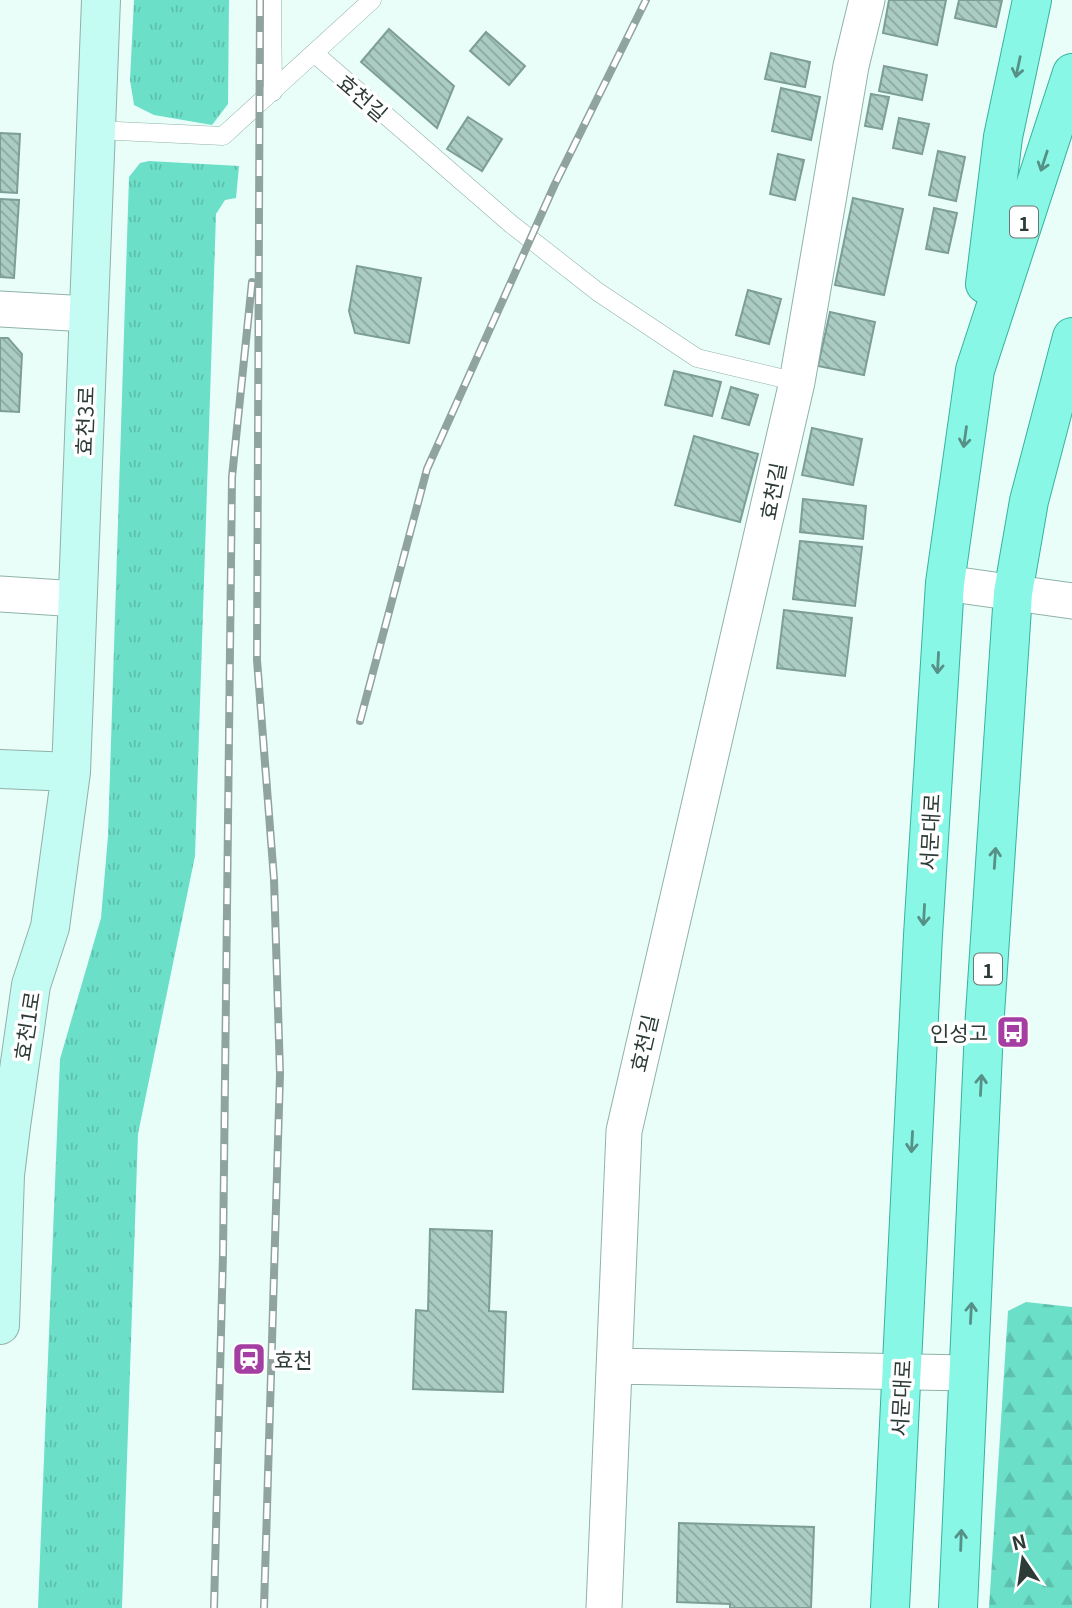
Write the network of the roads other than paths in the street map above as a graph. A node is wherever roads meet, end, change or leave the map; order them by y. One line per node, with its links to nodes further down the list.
1 (101, 0): 9 (street, 효천3로)
2 (272, 0): 8 (lane)
3 (372, 0): 6 (lane)
4 (867, 0): 14 (street, 효천길)
5 (1031, 0): 13 (main road, one-way to 13)
6 (314, 53): 8 (lane); 14 (lane, 효천길)
7 (1072, 73): 13 (main road, 서문대로 / 1, one-way to 13)
8 (273, 92): 9 (lane)
9 (96, 130): 11 (street, 효천3로)
10 (0, 309): 11 (street)
11 (88, 314): 18 (street, 효천3로)
12 (1072, 337): 16 (main road, 1)
13 (975, 370): 15 (main road, 서문대로 / 1, one-way to 15)
14 (797, 382): 23 (street, 효천길)
15 (945, 583): 16 (street); 24 (main road, 서문대로 / 1, one-way to 24)
16 (1013, 593): 19 (street); 25 (main road, 1, one-way to 16)
17 (0, 594): 18 (street)
18 (78, 599): 21 (street, 효천3로)
19 (1072, 601)
20 (0, 769): 21 (street)
21 (71, 772): 22 (street, 효천1로)
22 (0, 1325)
23 (614, 1366): 24 (street); 26 (street, 효천길)
24 (901, 1371): 25 (street); 27 (main road, 서문대로 / 1)
25 (967, 1373): 28 (main road, 1, one-way to 25)
26 (604, 1608)
27 (890, 1608)
28 (958, 1608)

